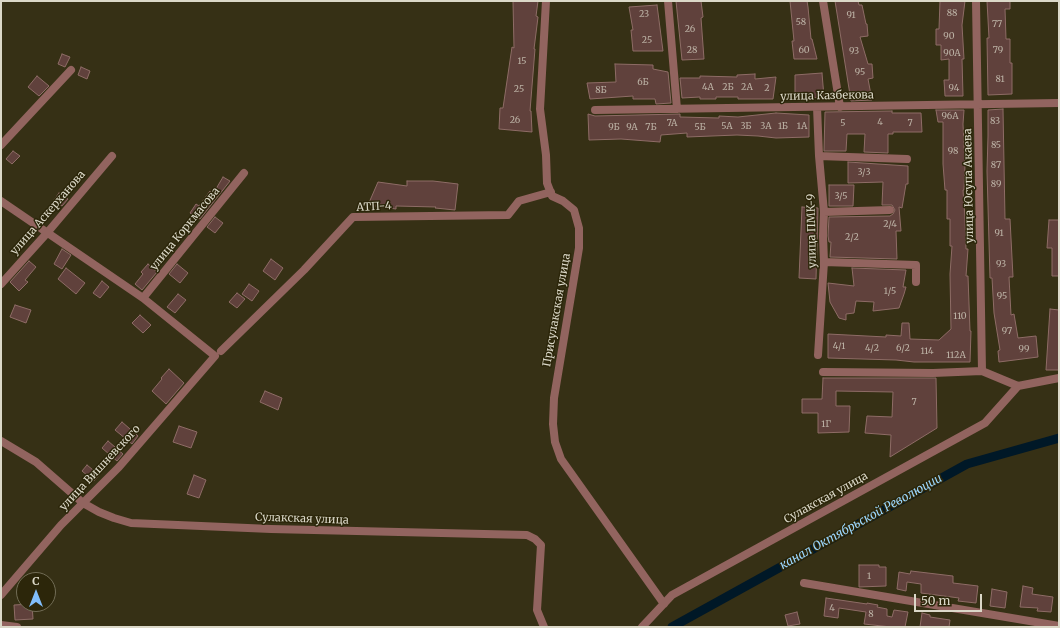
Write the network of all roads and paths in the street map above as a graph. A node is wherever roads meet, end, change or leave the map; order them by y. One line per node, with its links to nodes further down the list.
1 (546, 1): 17 (street)
2 (668, 1): 10 (street)
3 (823, 1): 9 (street)
4 (976, 1): 7 (street, улица Юсупа Акаева)
5 (71, 70): 12 (street)
6 (1059, 103): 7 (street, улица Казбекова)
7 (978, 104): 9 (street, улица Казбекова); 28 (street, улица Юсупа Акаева)
8 (817, 107): 9 (street, улица Казбекова); 10 (street, улица Казбекова); 14 (street, улица ПМК-9)
9 (840, 107)
10 (677, 109): 11 (street, улица Казбекова)
11 (595, 110)
12 (1, 145)
13 (112, 156): 21 (street, улица Аскерханова)
14 (819, 156): 15 (street); 20 (street, улица ПМК-9)
15 (907, 159)
16 (244, 173): 25 (street, улица Коркмасова)
17 (550, 192): 26 (street, АТП-4); 36 (street, Присулакская улица)
18 (1, 201): 21 (street)
19 (890, 210): 20 (street)
20 (824, 212): 22 (street, улица ПМК-9)
21 (47, 233): 24 (street, улица Аскерханова); 25 (street)
22 (824, 262): 23 (street); 27 (street, улица ПМК-9)
23 (916, 282)
24 (1, 284)
25 (143, 298): 26 (street)
26 (218, 354): 33 (street, улица Вишневского)
27 (818, 355)
28 (982, 371): 29 (street); 31 (street)
29 (823, 372)
30 (1059, 378): 31 (street)
31 (1018, 386): 36 (street, Сулакская улица)
32 (1, 441): 33 (street, Сулакская улица)
33 (83, 502): 35 (street, улица Вишневского); 40 (street, Сулакская улица)
34 (804, 583): 38 (street)
35 (1, 595)
36 (664, 604): 41 (street, Сулакская улица)
37 (1, 625): 39 (street)
38 (1059, 626)
39 (17, 627)
40 (543, 627)
41 (642, 627)

